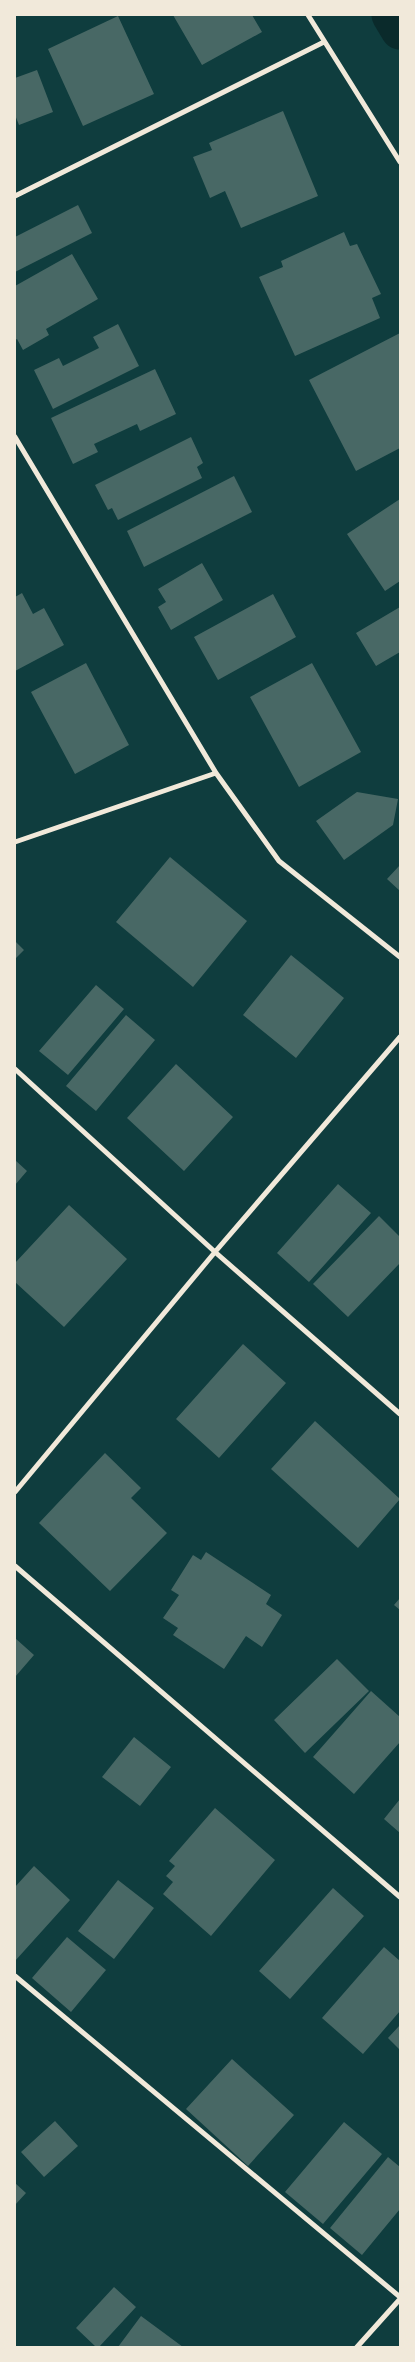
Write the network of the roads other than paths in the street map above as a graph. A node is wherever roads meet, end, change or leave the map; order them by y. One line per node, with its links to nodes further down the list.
1 (308, 15): 2 (street)
2 (324, 42): 3 (street); 4 (street)
3 (400, 162)
4 (15, 196)
5 (15, 437): 6 (street)
6 (216, 772): 7 (street); 8 (street)
7 (15, 842)
8 (400, 957)
9 (400, 1037): 11 (street)
10 (15, 1068): 11 (street)
11 (215, 1252): 12 (street); 13 (street)
12 (400, 1414)
13 (15, 1492)
14 (15, 1566): 15 (street)
15 (400, 1897)
16 (15, 1976): 17 (street)
17 (400, 2298): 18 (street)
18 (357, 2347)

